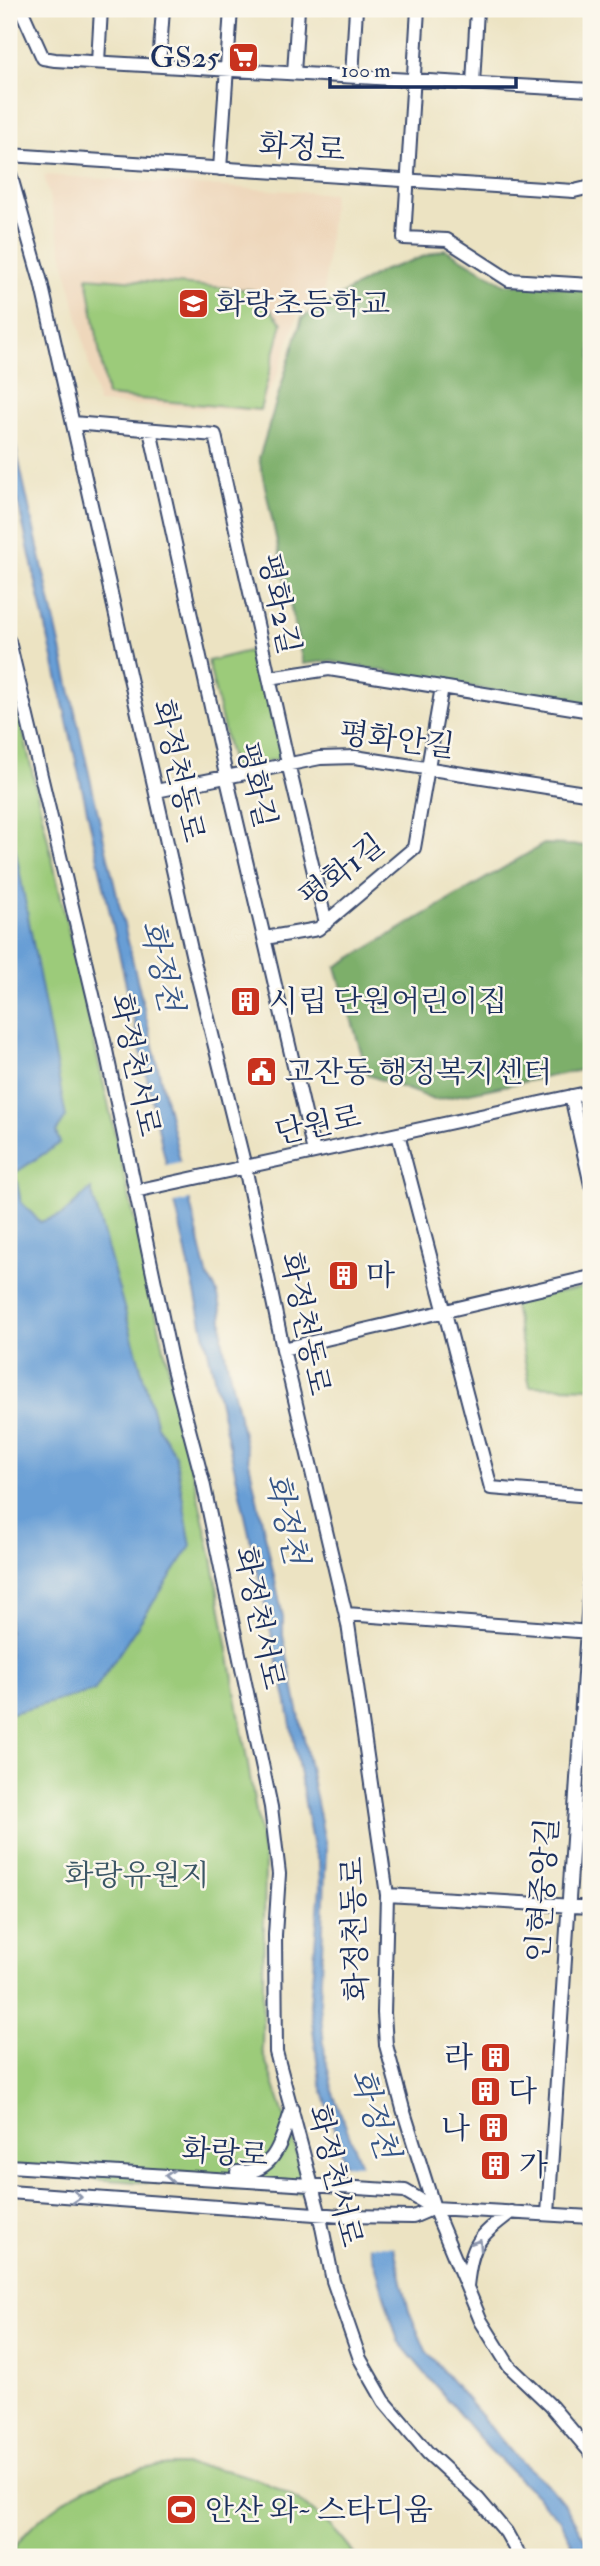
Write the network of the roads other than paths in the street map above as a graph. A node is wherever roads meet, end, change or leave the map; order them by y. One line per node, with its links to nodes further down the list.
1 (21, 9): 9 (street)
2 (101, 9): 9 (street)
3 (163, 9): 10 (street)
4 (231, 9): 11 (street)
5 (298, 9): 12 (street)
6 (356, 9): 13 (street)
7 (418, 9): 14 (street)
8 (477, 9): 15 (street)
9 (98, 62): 10 (street)
10 (159, 65): 11 (street)
11 (228, 69): 12 (street); 18 (street)
12 (294, 72): 13 (street)
13 (352, 76): 14 (street)
14 (413, 81): 15 (street); 20 (street)
15 (472, 84): 16 (street)
16 (591, 90)
17 (9, 155): 18 (street, 화정로)
18 (220, 169): 20 (street, 화정로)
19 (9, 170): 23 (street, 화정천동로)
20 (407, 180): 21 (street, 화정로); 22 (street)
21 (591, 187)
22 (591, 285)
23 (73, 424): 24 (street, 평화2길); 32 (street, 화정천동로)
24 (150, 430): 26 (street, 평화2길); 31 (street, 평화길)
25 (9, 641): 42 (street, 화정천서로)
26 (269, 678): 27 (street, 평화안길); 29 (street, 평화2길)
27 (442, 687): 28 (street, 평화안길); 30 (street, 평화1길)
28 (591, 711)
29 (288, 764): 30 (street, 평화안길); 31 (street, 평화안길); 34 (street, 평화2길)
30 (428, 768): 33 (street, 평화안길); 34 (street, 평화1길)
31 (226, 775): 32 (street, 평화안길); 35 (street, 평화길)
32 (156, 791): 40 (street, 화정천동로)
33 (591, 794)
34 (326, 923): 35 (street, 평화1길)
35 (265, 938): 39 (street, 평화길)
36 (591, 1092): 37 (street, 단원로)
37 (572, 1097): 38 (street, 단원로); 41 (street)
38 (398, 1134): 39 (street, 단원로); 44 (street)
39 (314, 1152): 40 (street, 단원로)
40 (245, 1167): 42 (street, 단원로); 45 (street, 화정천동로)
41 (591, 1185)
42 (142, 1190): 53 (street, 화정천서로)
43 (591, 1278): 44 (street)
44 (444, 1312): 45 (street); 46 (street)
45 (283, 1349): 48 (street, 화정천동로)
46 (591, 1496)
47 (591, 1569): 49 (street, 인현중앙길)
48 (345, 1614): 49 (street); 50 (street, 화정천동로)
49 (589, 1632): 51 (street, 인현중앙길)
50 (387, 1895): 51 (street); 58 (street, 화정천동로)
51 (569, 1906): 52 (street); 61 (street, 인현중앙길)
52 (591, 1907)
53 (292, 2108): 55 (street); 56 (street, 화정천서로)
54 (9, 2166): 55 (street, 화랑로, one-way to 54)
55 (195, 2178): 56 (street, 화랑로)
56 (312, 2185): 58 (street, 화랑로); 60 (street, 화정천서로)
57 (9, 2192): 60 (street, 화랑로, one-way to 60)
58 (434, 2207): 59 (street, 화랑로); 60 (street, 화랑로); 63 (street, 화정천동로)
59 (511, 2212): 61 (street, 화랑로); 63 (street, one-way to 59)
60 (319, 2213): 65 (street, 화정천서로)
61 (548, 2214): 62 (street, 화랑로)
62 (591, 2217)
63 (467, 2288): 64 (street, 화정천동로)
64 (591, 2453)
65 (520, 2557)

